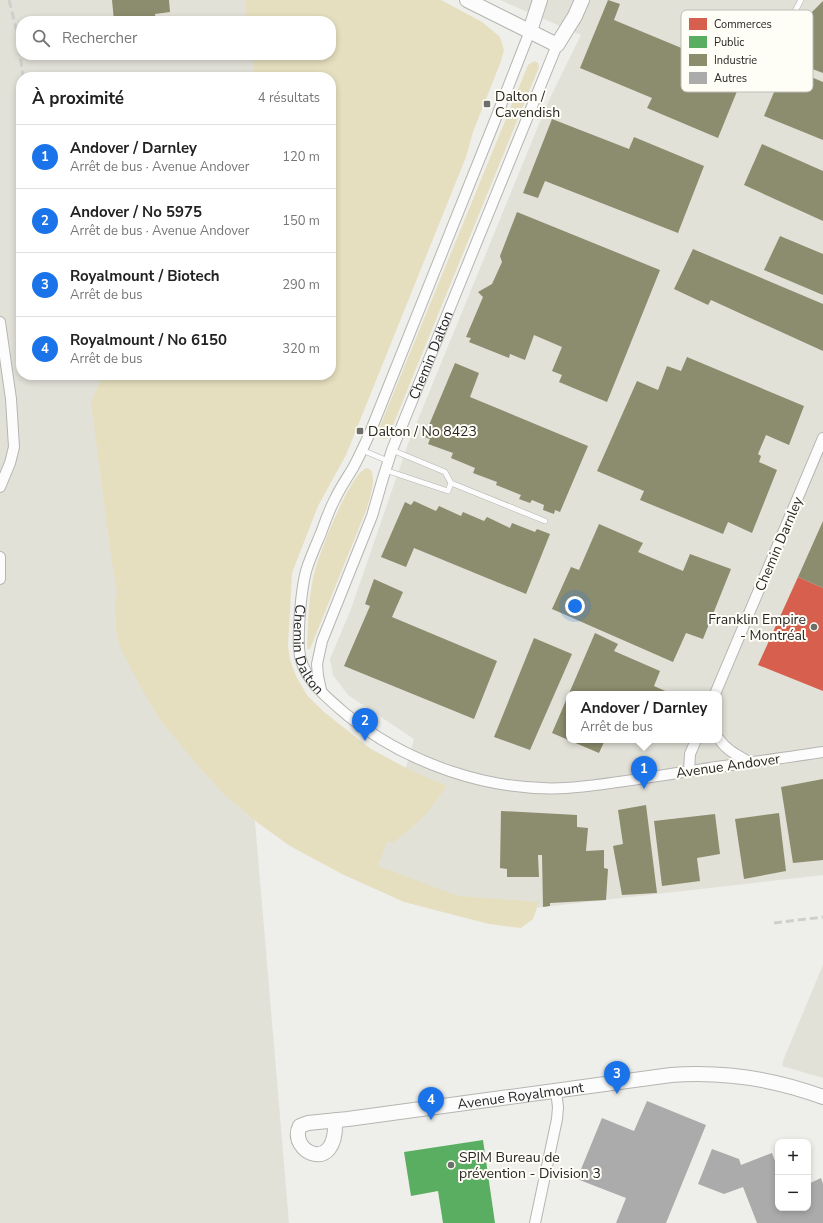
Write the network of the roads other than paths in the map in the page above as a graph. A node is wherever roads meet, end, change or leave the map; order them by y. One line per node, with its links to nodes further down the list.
1 (467, 0): 6 (street)
2 (540, 0): 6 (street, Chemin Dalton)
3 (582, 0): 7 (street, Chemin Dalton)
4 (800, 0): 5 (lane)
5 (795, 10)
6 (530, 31): 7 (street); 10 (street, Chemin Dalton)
7 (557, 45): 11 (street, Chemin Dalton)
8 (0, 322): 14 (street)
9 (823, 438): 18 (street, Chemin Darnley)
10 (362, 450): 12 (lane); 19 (street, Chemin Dalton)
11 (392, 450): 12 (street, Chemin Dalton); 13 (lane)
12 (387, 465): 13 (lane); 19 (street, Chemin Dalton)
13 (451, 483): 15 (lane)
14 (0, 487)
15 (545, 521)
16 (0, 557): 17 (street)
17 (0, 579)
18 (717, 691)
19 (322, 694): 24 (street, Avenue Andover)
20 (695, 743): 24 (street)
21 (722, 743): 23 (street)
22 (823, 752): 23 (street, Avenue Andover)
23 (751, 763): 24 (street, Avenue Andover)
24 (689, 771)
25 (556, 1091): 26 (street, Avenue Royalmount); 27 (street, Avenue Royalmount); 28 (street)
26 (823, 1097)
27 (335, 1120)
28 (535, 1223)

